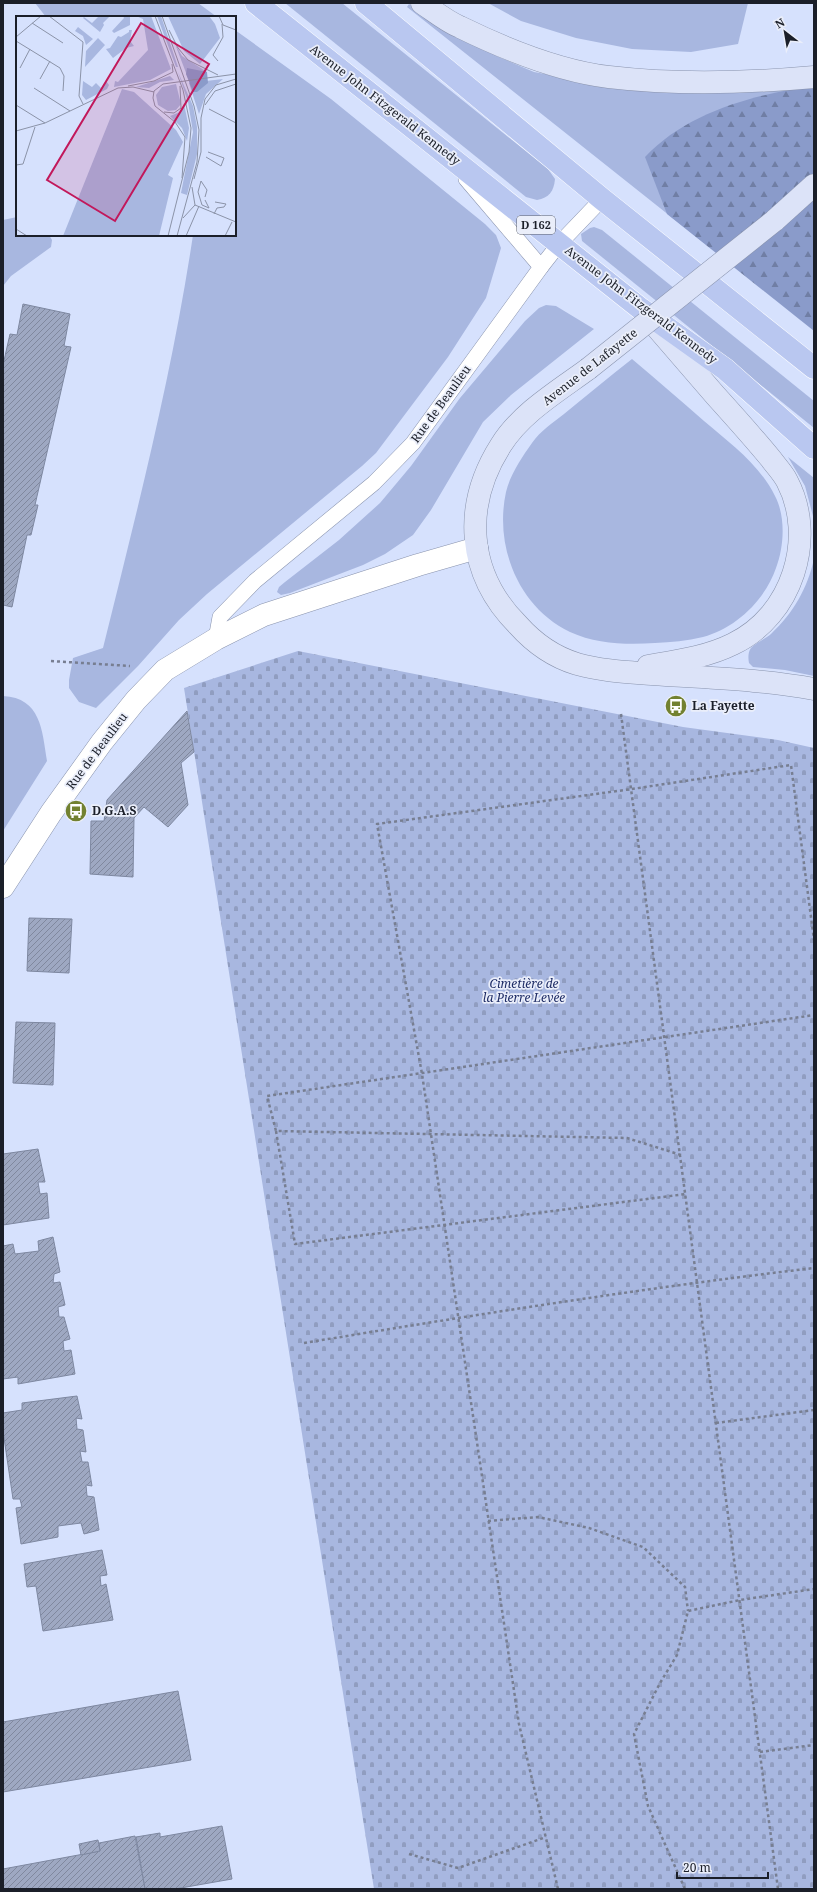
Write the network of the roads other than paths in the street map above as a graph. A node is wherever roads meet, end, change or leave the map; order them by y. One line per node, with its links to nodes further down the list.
1 (256, 3): 5 (main road, Avenue John Fitzgerald Kennedy / D 162)
2 (366, 3): 8 (main road)
3 (422, 3): 4 (street)
4 (814, 77)
5 (436, 145): 10 (main road, Avenue John Fitzgerald Kennedy / D 162); 11 (lane)
6 (814, 185): 9 (street, Avenue de Lafayette)
7 (814, 197): 9 (street, Avenue de Lafayette)
8 (602, 199): 10 (lane, Rue de Beaulieu); 13 (main road)
9 (774, 221): 15 (street, Avenue de Lafayette, bridge)
10 (560, 244): 11 (lane, Rue de Beaulieu); 12 (main road, Avenue John Fitzgerald Kennedy / D 162)
11 (541, 267): 16 (lane, Rue de Beaulieu)
12 (641, 309): 14 (main road, Avenue John Fitzgerald Kennedy / D 162); 17 (street)
13 (814, 368)
14 (814, 448)
15 (477, 548): 16 (street, Rue de Beaulieu); 17 (street, Avenue de Lafayette)
16 (216, 639): 19 (street, Rue de Beaulieu)
17 (619, 671): 18 (street)
18 (814, 688)
19 (3, 887)

